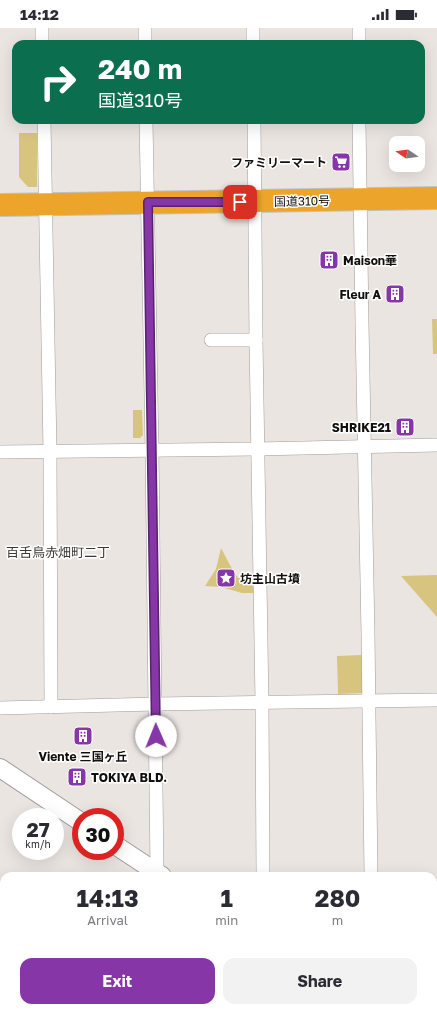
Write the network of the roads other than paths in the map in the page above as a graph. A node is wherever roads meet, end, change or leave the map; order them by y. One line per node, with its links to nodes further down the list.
1 (42, 28): 5 (street)
2 (145, 28): 6 (street)
3 (253, 28): 7 (street)
4 (359, 28): 8 (street)
5 (42, 40)
6 (145, 40)
7 (253, 40)
8 (359, 40)
9 (44, 124): 17 (street)
10 (146, 124): 15 (street)
11 (254, 124): 16 (street)
12 (359, 124): 14 (street)
13 (437, 198): 14 (highway, 国道310号)
14 (360, 200): 16 (highway, 国道310号); 22 (street)
15 (148, 202): 16 (highway, 国道310号); 17 (highway, 国道310号); 24 (street)
16 (255, 202): 20 (street)
17 (46, 204): 18 (highway, 国道310号); 25 (street)
18 (0, 205)
19 (211, 340): 20 (street)
20 (256, 340): 23 (street)
21 (437, 444): 22 (street)
22 (365, 446): 23 (street); 28 (street)
23 (258, 449): 24 (street); 29 (street)
24 (152, 450): 25 (street); 30 (street)
25 (50, 451): 26 (street); 31 (street)
26 (0, 452)
27 (437, 700): 28 (street)
28 (369, 701): 29 (street); 39 (street)
29 (262, 703): 30 (street); 38 (street)
30 (156, 704): 31 (street); 37 (street)
31 (51, 707): 32 (street)
32 (0, 708)
33 (0, 768): 34 (street)
34 (72, 816)
35 (124, 851): 36 (street)
36 (157, 872)
37 (160, 872)
38 (263, 872)
39 (371, 872)

